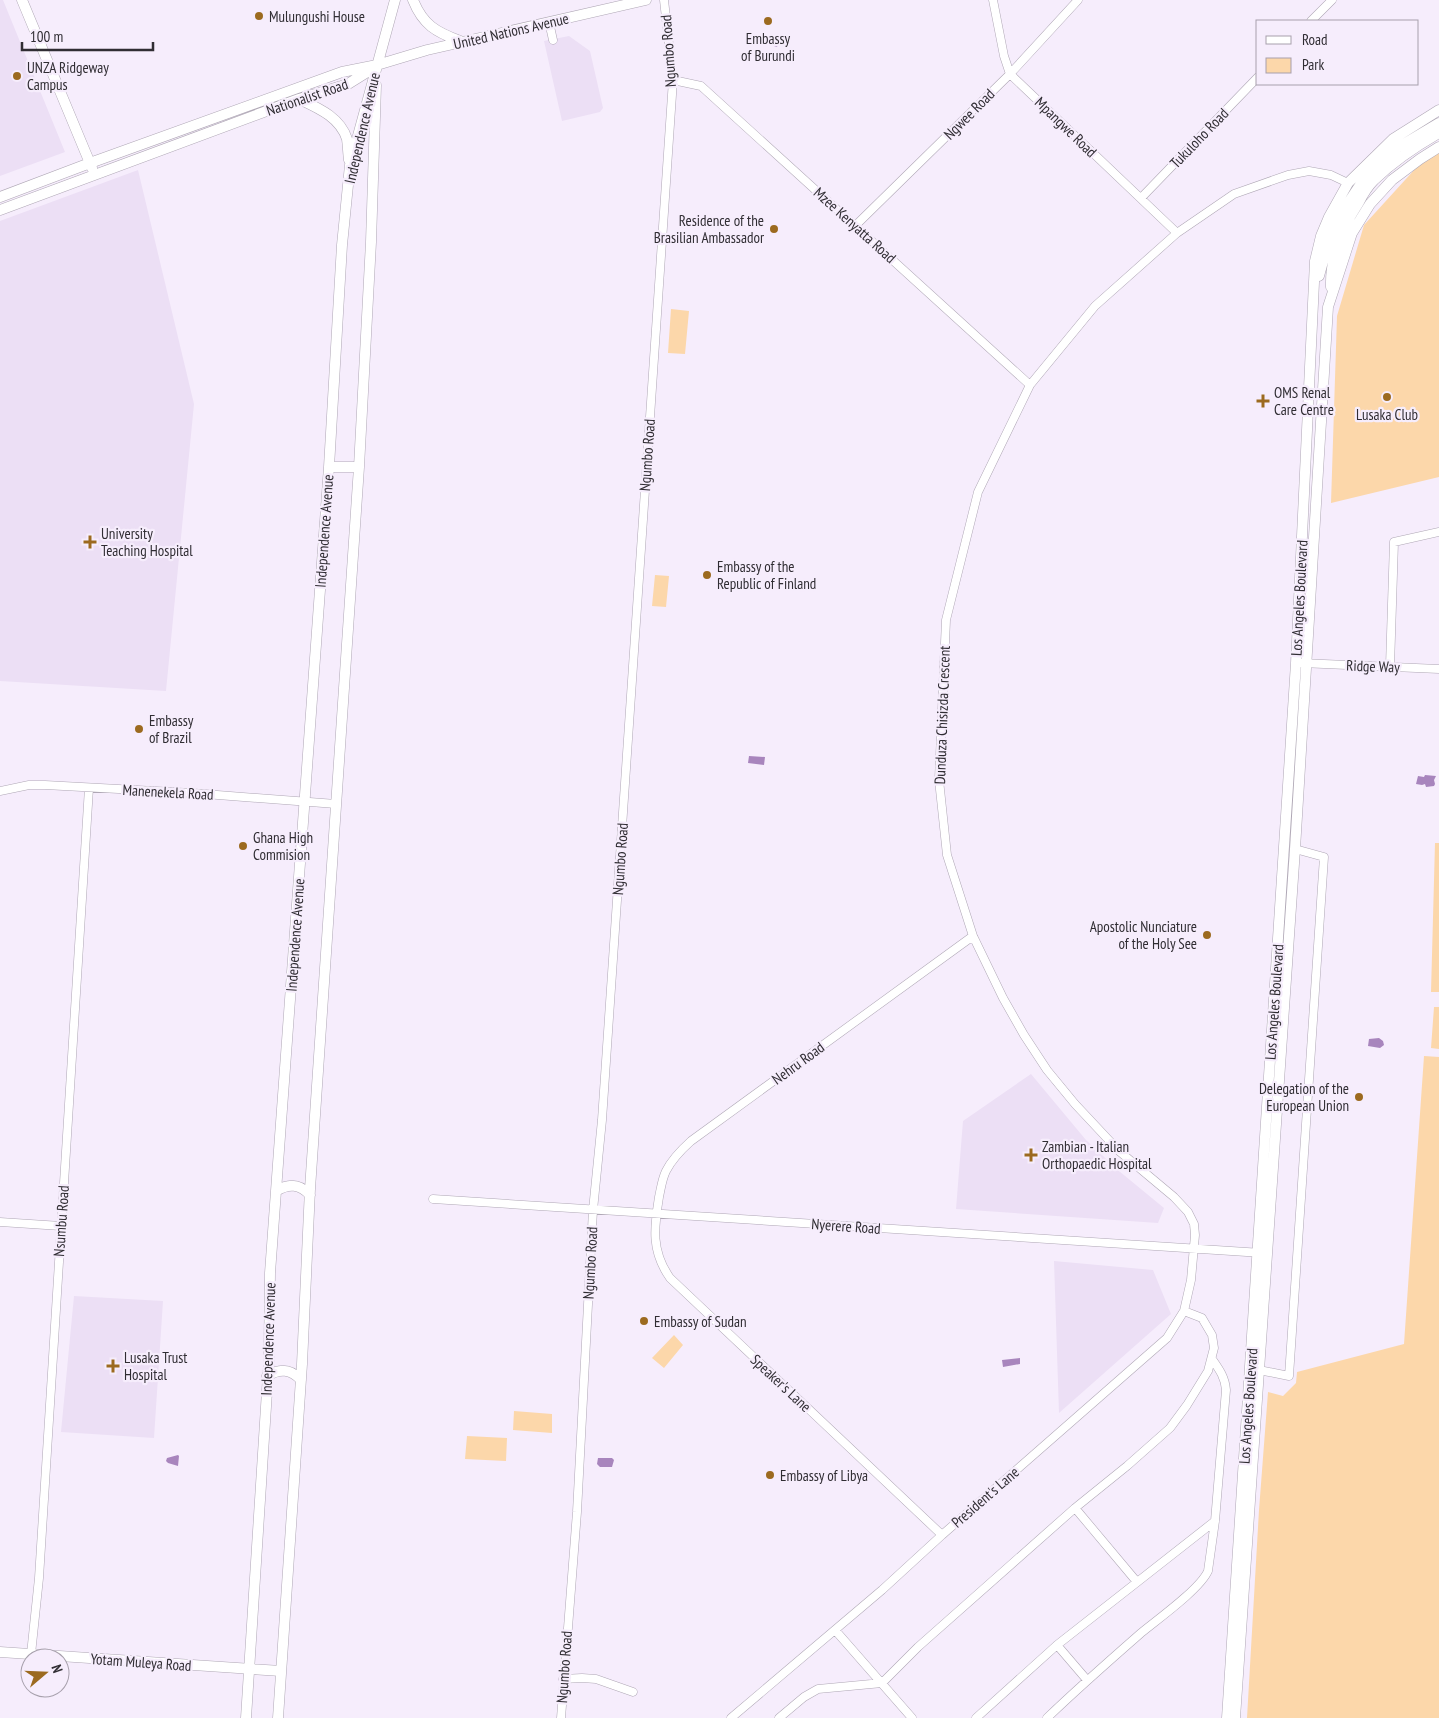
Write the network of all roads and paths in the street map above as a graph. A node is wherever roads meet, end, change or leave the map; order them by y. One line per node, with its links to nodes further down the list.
1 (22, 0): 22 (main road)
2 (395, 0): 13 (main road, Independence Avenue)
3 (413, 0): 12 (main road)
4 (646, 0): 10 (main road, United Nations Avenue)
5 (664, 0): 16 (street, Ngumbo Road)
6 (993, 0): 14 (street, Mpangwe Road)
7 (1078, 0): 14 (street, Ngwee Road)
8 (1332, 0): 9 (street)
9 (1313, 20)
10 (549, 22): 11 (street); 12 (main road, United Nations Avenue)
11 (553, 40)
12 (461, 42): 13 (main road, United Nations Avenue)
13 (377, 65): 17 (main road, Nationalist Road); 22 (main road, Nationalist Road); 23 (main road, Independence Avenue); 35 (main road, Independence Avenue)
14 (1010, 74): 27 (street, Mpangwe Road); 29 (street, Ngwee Road)
15 (1256, 79): 27 (street, Tukuloho Road)
16 (673, 80): 29 (street, Mzee Kenyatta Road); 51 (street, Ngumbo Road)
17 (299, 99): 23 (main road); 24 (main road, Nationalist Road)
18 (1439, 110): 25 (main road, Los Angeles Boulevard)
19 (1439, 123): 31 (main road, Los Angeles Boulevard)
20 (1439, 133): 32 (main road, Los Angeles Boulevard)
21 (1439, 147): 32 (main road, Los Angeles Boulevard)
22 (90, 163): 24 (main road); 26 (main road, Nationalist Road)
23 (350, 166): 34 (main road, Independence Avenue)
24 (94, 174): 28 (main road, Nationalist Road)
25 (1348, 183): 30 (street, Dunduza Chisizda Crescent); 31 (main road, Los Angeles Boulevard)
26 (0, 198)
27 (1141, 198): 30 (street, Mpangwe Road)
28 (0, 210)
29 (856, 225): 33 (street, Mzee Kenyatta Road)
30 (1177, 233): 33 (street, Dunduza Chisizda Crescent)
31 (1315, 286): 37 (main road, Los Angeles Boulevard)
32 (1331, 293): 37 (main road, Los Angeles Boulevard)
33 (1030, 385): 45 (street, Dunduza Chisizda Crescent)
34 (329, 467): 35 (main road); 42 (main road, Independence Avenue)
35 (359, 467): 43 (main road, Independence Avenue)
36 (1439, 532): 38 (street)
37 (1301, 663): 38 (street, Ridge Way); 44 (main road, Los Angeles Boulevard); 56 (main road, Los Angeles Boulevard)
38 (1390, 666): 39 (street, Ridge Way)
39 (1439, 669)
40 (89, 788): 41 (street, Manenekela Road); 42 (street, Manenekela Road); 54 (street, Nsumbu Road)
41 (0, 791)
42 (305, 801): 43 (street, Manenekela Road); 46 (main road, Independence Avenue)
43 (336, 804): 47 (main road, Independence Avenue)
44 (1295, 849): 56 (main road, Los Angeles Boulevard); 61 (street)
45 (973, 936): 52 (street, Nehru Road); 55 (street, Dunduza Chisizda Crescent)
46 (277, 1175): 47 (main road); 48 (main road, Independence Avenue)
47 (311, 1179): 49 (main road, Independence Avenue)
48 (276, 1190): 49 (main road); 59 (main road, Independence Avenue)
49 (310, 1195): 60 (main road, Independence Avenue)
50 (434, 1199): 51 (street, Nyerere Road)
51 (593, 1210): 52 (street, Nyerere Road); 76 (street, Ngumbo Road)
52 (656, 1214): 55 (street, Nyerere Road); 66 (street, Speaker's Lane)
53 (0, 1222): 54 (street)
54 (61, 1226): 70 (street, Nsumbu Road)
55 (1194, 1249): 56 (street, Nyerere Road); 57 (street, President's Lane)
56 (1262, 1253): 61 (main road, Los Angeles Boulevard)
57 (1184, 1311): 58 (street); 66 (street, President's Lane)
58 (1212, 1359): 64 (street); 65 (street)
59 (269, 1360): 60 (main road); 62 (main road, Independence Avenue)
60 (302, 1364): 63 (main road, Independence Avenue)
61 (1254, 1369): 88 (main road, Los Angeles Boulevard); 89 (main road, Los Angeles Boulevard)
62 (267, 1376): 63 (main road); 74 (main road, Independence Avenue)
63 (301, 1380): 75 (main road, Independence Avenue)
64 (1075, 1508): 67 (street); 78 (street)
65 (1215, 1520): 67 (street); 77 (street)
66 (942, 1535): 68 (street, President's Lane)
67 (1136, 1582): 69 (street)
68 (835, 1630): 78 (street); 83 (street, President's Lane)
69 (1057, 1645): 77 (street); 86 (street)
70 (33, 1648)
71 (0, 1652): 72 (main road, Yotam Muleya Road)
72 (20, 1653)
73 (70, 1657): 74 (main road, Yotam Muleya Road)
74 (250, 1669): 75 (main road, Yotam Muleya Road); 80 (main road, Independence Avenue)
75 (281, 1671): 81 (main road, Independence Avenue)
76 (563, 1679): 79 (street); 82 (street, Ngumbo Road)
77 (1087, 1680): 87 (street)
78 (882, 1683): 84 (street); 85 (street)
79 (634, 1692)
80 (246, 1718)
81 (278, 1718)
82 (561, 1718)
83 (731, 1718)
84 (779, 1718)
85 (912, 1718)
86 (976, 1718)
87 (1046, 1718)
88 (1227, 1718)
89 (1235, 1718)

